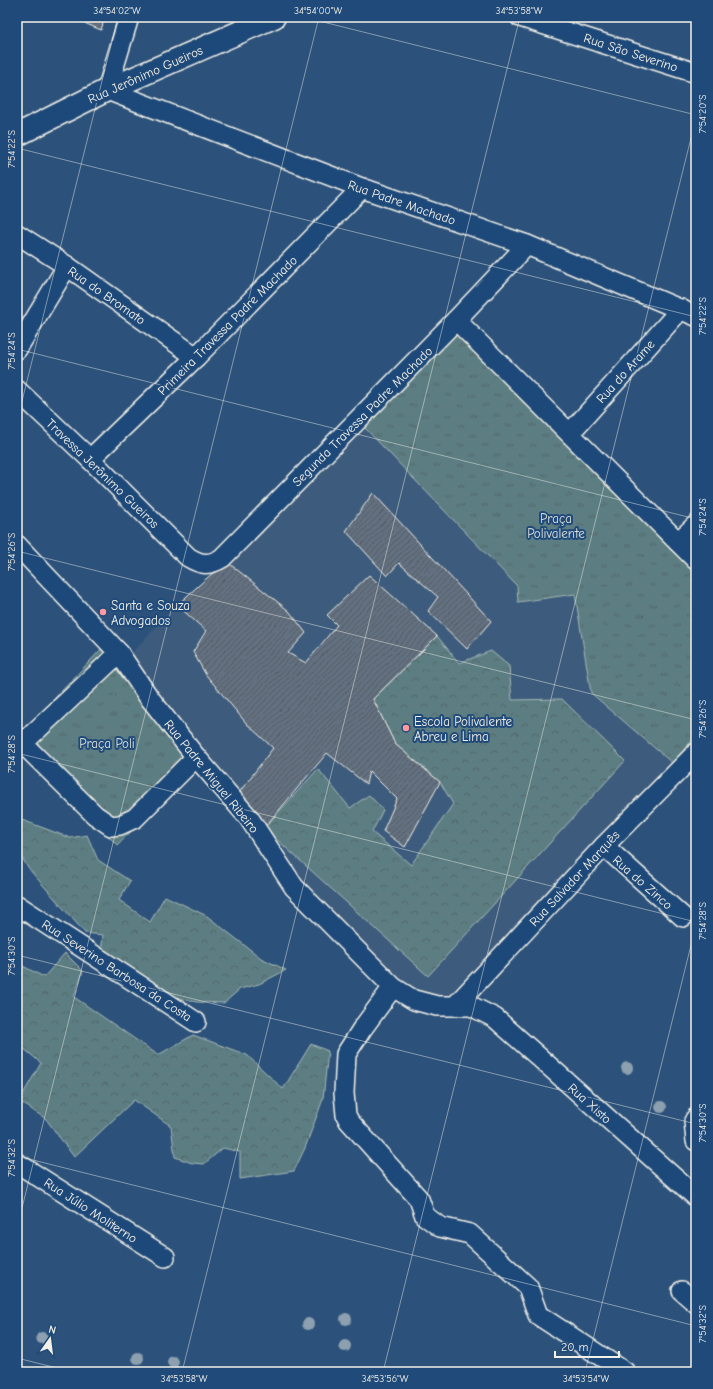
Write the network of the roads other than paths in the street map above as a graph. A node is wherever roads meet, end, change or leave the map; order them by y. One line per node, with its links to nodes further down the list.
1 (129, 17): 5 (street)
2 (274, 17): 5 (street, Rua Jerônimo Gueiros)
3 (520, 17): 4 (street, Rua São Severino)
4 (696, 73)
5 (107, 90): 6 (street, Rua Jerônimo Gueiros); 7 (street, Rua Padre Machado)
6 (17, 135)
7 (362, 188): 9 (street, Rua Padre Machado); 14 (street, Primeira Travessa Padre Machado)
8 (17, 234): 10 (street, Rua do Bromato)
9 (527, 245): 11 (street, Rua Padre Machado); 12 (street, Segunda Travessa Padre Machado)
10 (67, 266): 13 (street); 14 (street, Rua do Bromato)
11 (688, 313): 16 (street, Rua do Arame)
12 (456, 320): 16 (street); 21 (street, Segunda Travessa Padre Machado)
13 (17, 349)
14 (196, 357): 17 (street, Primeira Travessa Padre Machado)
15 (17, 390): 17 (street, Travessa Jerônimo Gueiros)
16 (570, 433): 19 (street)
17 (90, 459): 21 (street, Travessa Jerônimo Gueiros)
18 (696, 525): 19 (street)
19 (678, 542): 22 (street)
20 (17, 546): 23 (street, Rua Padre Miguel Ribeiro)
21 (188, 557)
22 (696, 560)
23 (119, 653): 24 (street); 26 (street, Rua Padre Miguel Ribeiro)
24 (20, 741): 26 (street)
25 (696, 753): 27 (street, Rua Salvador Marquês)
26 (196, 758): 30 (street, Rua Padre Miguel Ribeiro)
27 (604, 846): 29 (street, Rua do Zinco); 31 (street, Rua Salvador Marquês)
28 (17, 905): 33 (street, Rua Severino Barbosa da Costa)
29 (683, 917)
30 (393, 987): 31 (street, Rua Padre Miguel Ribeiro); 41 (street)
31 (455, 1006): 32 (street, Rua Padre Miguel Ribeiro)
32 (483, 1011): 37 (street, Rua Xisto)
33 (196, 1022)
34 (696, 1118): 35 (street)
35 (696, 1141)
36 (17, 1163): 38 (street, Rua Júlio Moliterno)
37 (696, 1197)
38 (165, 1257)
39 (682, 1291): 40 (street)
40 (696, 1303)
41 (625, 1372)

